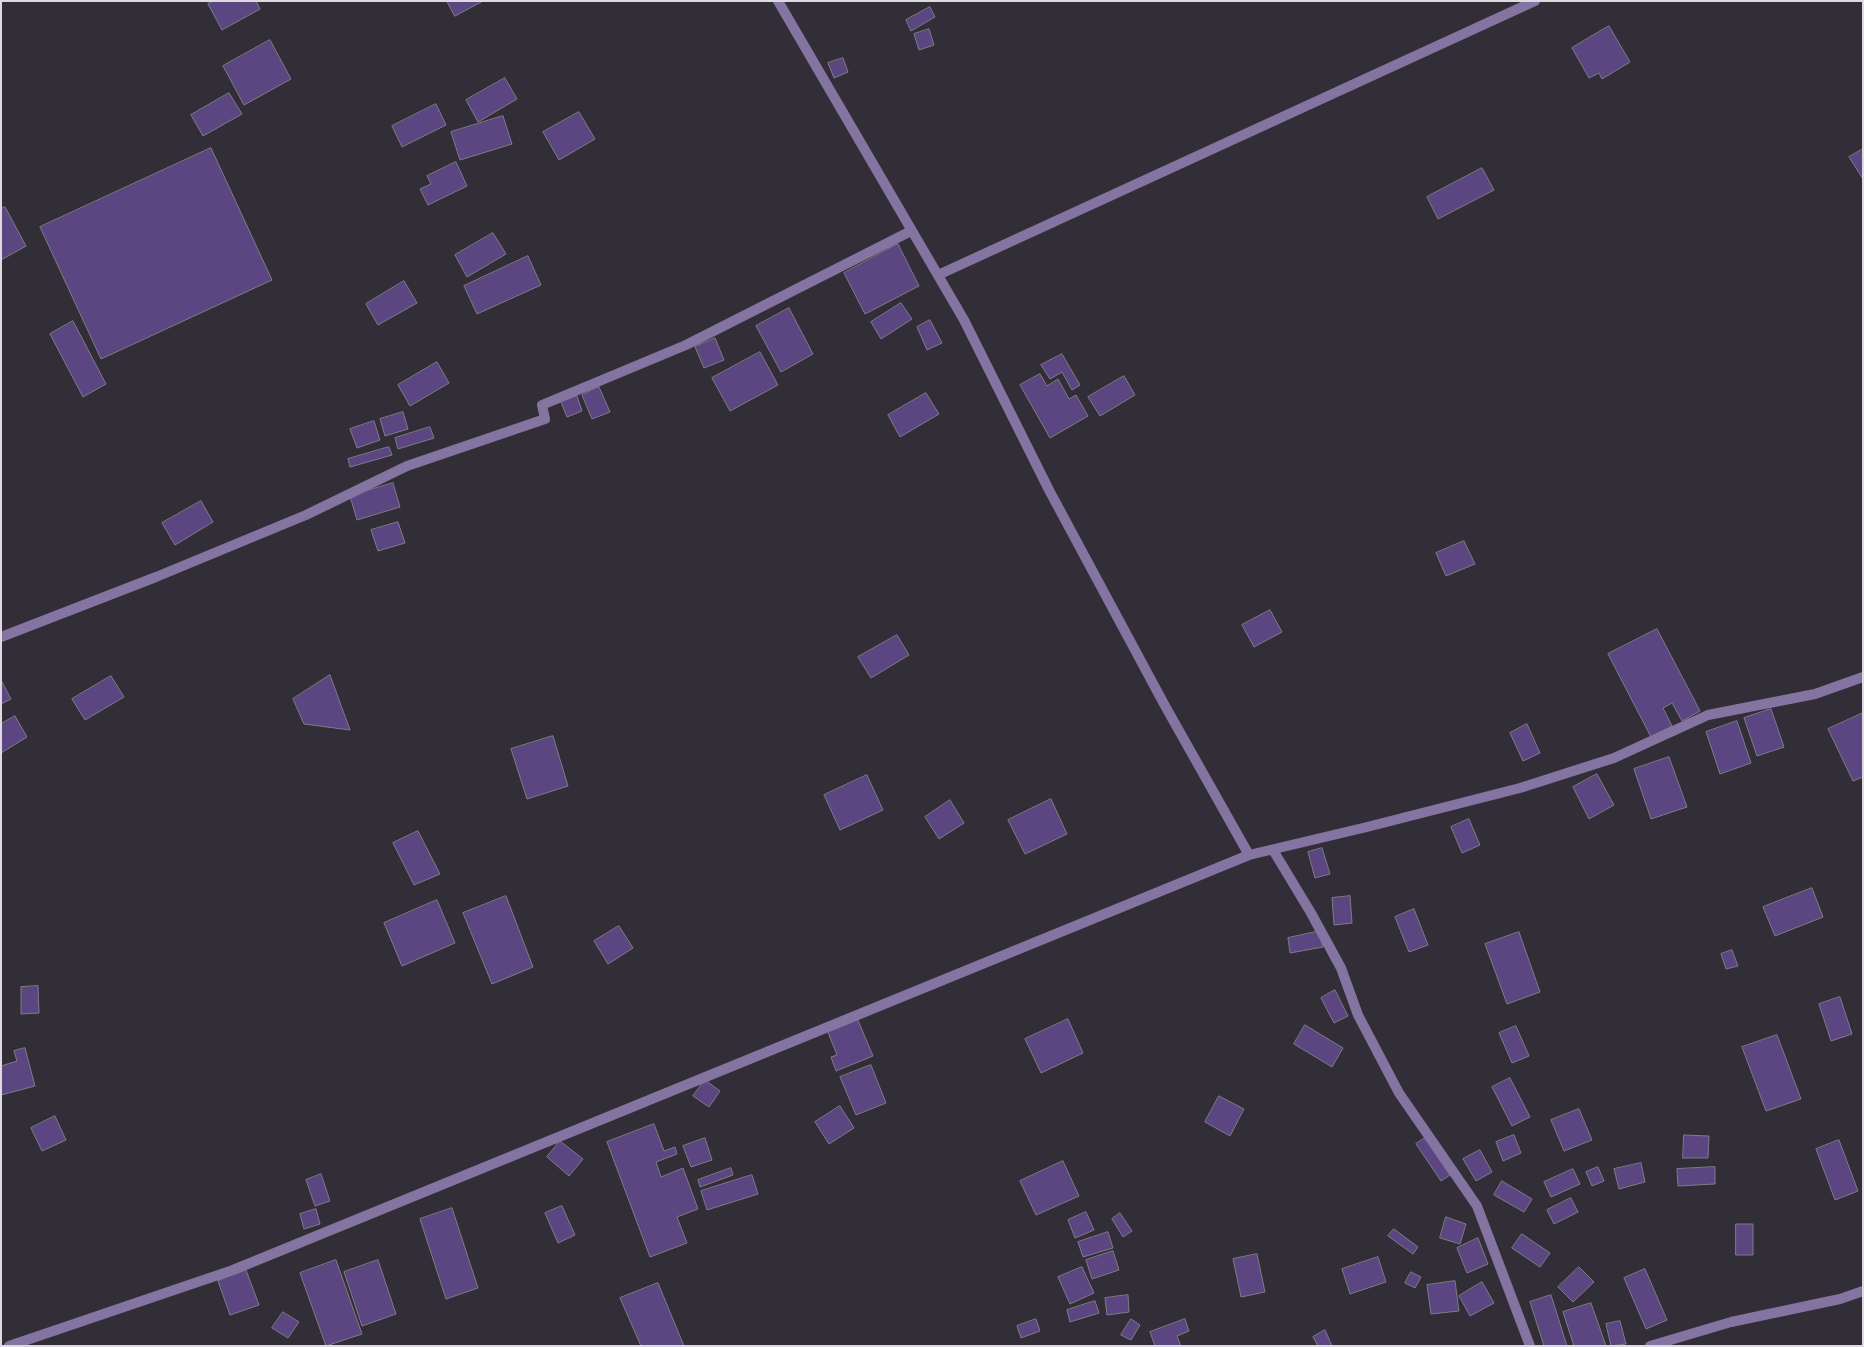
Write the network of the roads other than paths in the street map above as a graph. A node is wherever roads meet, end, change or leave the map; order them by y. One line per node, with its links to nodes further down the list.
1 (778, 1): 3 (street)
2 (1535, 1): 4 (street)
3 (911, 231): 4 (street); 5 (street)
4 (938, 276): 8 (street)
5 (1, 637)
6 (1863, 677): 7 (street)
7 (1273, 850): 8 (street); 11 (street)
8 (1249, 855): 10 (street)
9 (1863, 1291): 12 (street)
10 (9, 1346)
11 (1530, 1346)
12 (1650, 1346)

